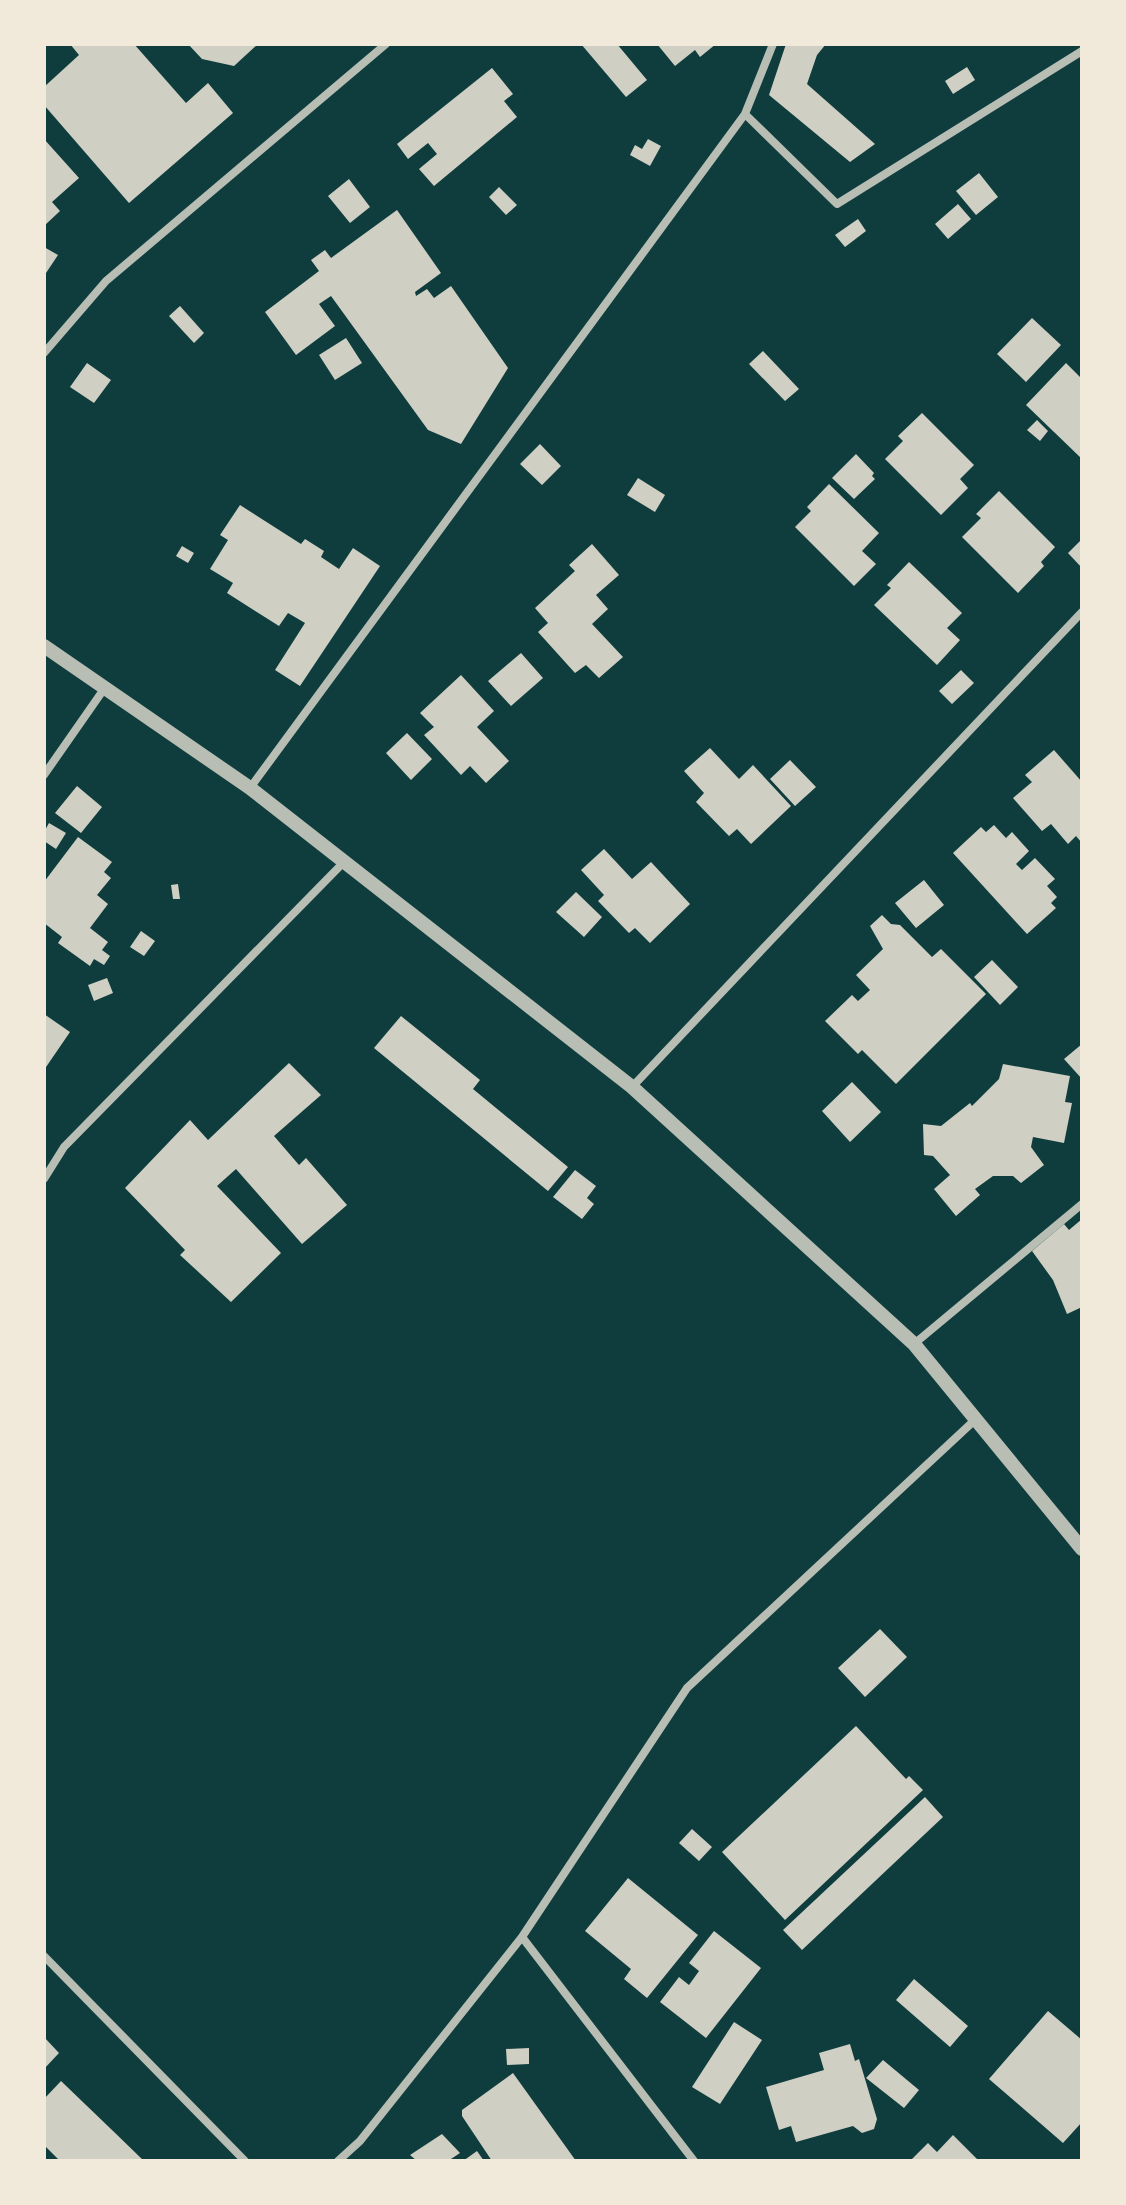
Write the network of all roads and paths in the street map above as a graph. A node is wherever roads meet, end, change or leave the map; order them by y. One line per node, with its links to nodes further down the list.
1 (386, 44): 5 (street)
2 (773, 44): 4 (street)
3 (1082, 51): 4 (street)
4 (745, 114): 10 (street)
5 (44, 353)
6 (1082, 612): 12 (street)
7 (44, 646): 8 (street)
8 (104, 689): 9 (street); 10 (street)
9 (44, 775)
10 (250, 788): 11 (street)
11 (344, 862): 12 (street); 13 (street)
12 (632, 1087): 15 (street)
13 (44, 1179)
14 (1082, 1204): 15 (street)
15 (914, 1344): 16 (street)
16 (977, 1417): 17 (street); 18 (street)
17 (1082, 1549)
18 (522, 1937): 21 (street); 22 (street)
19 (44, 1956): 20 (street)
20 (245, 2161)
21 (338, 2161)
22 (694, 2161)

